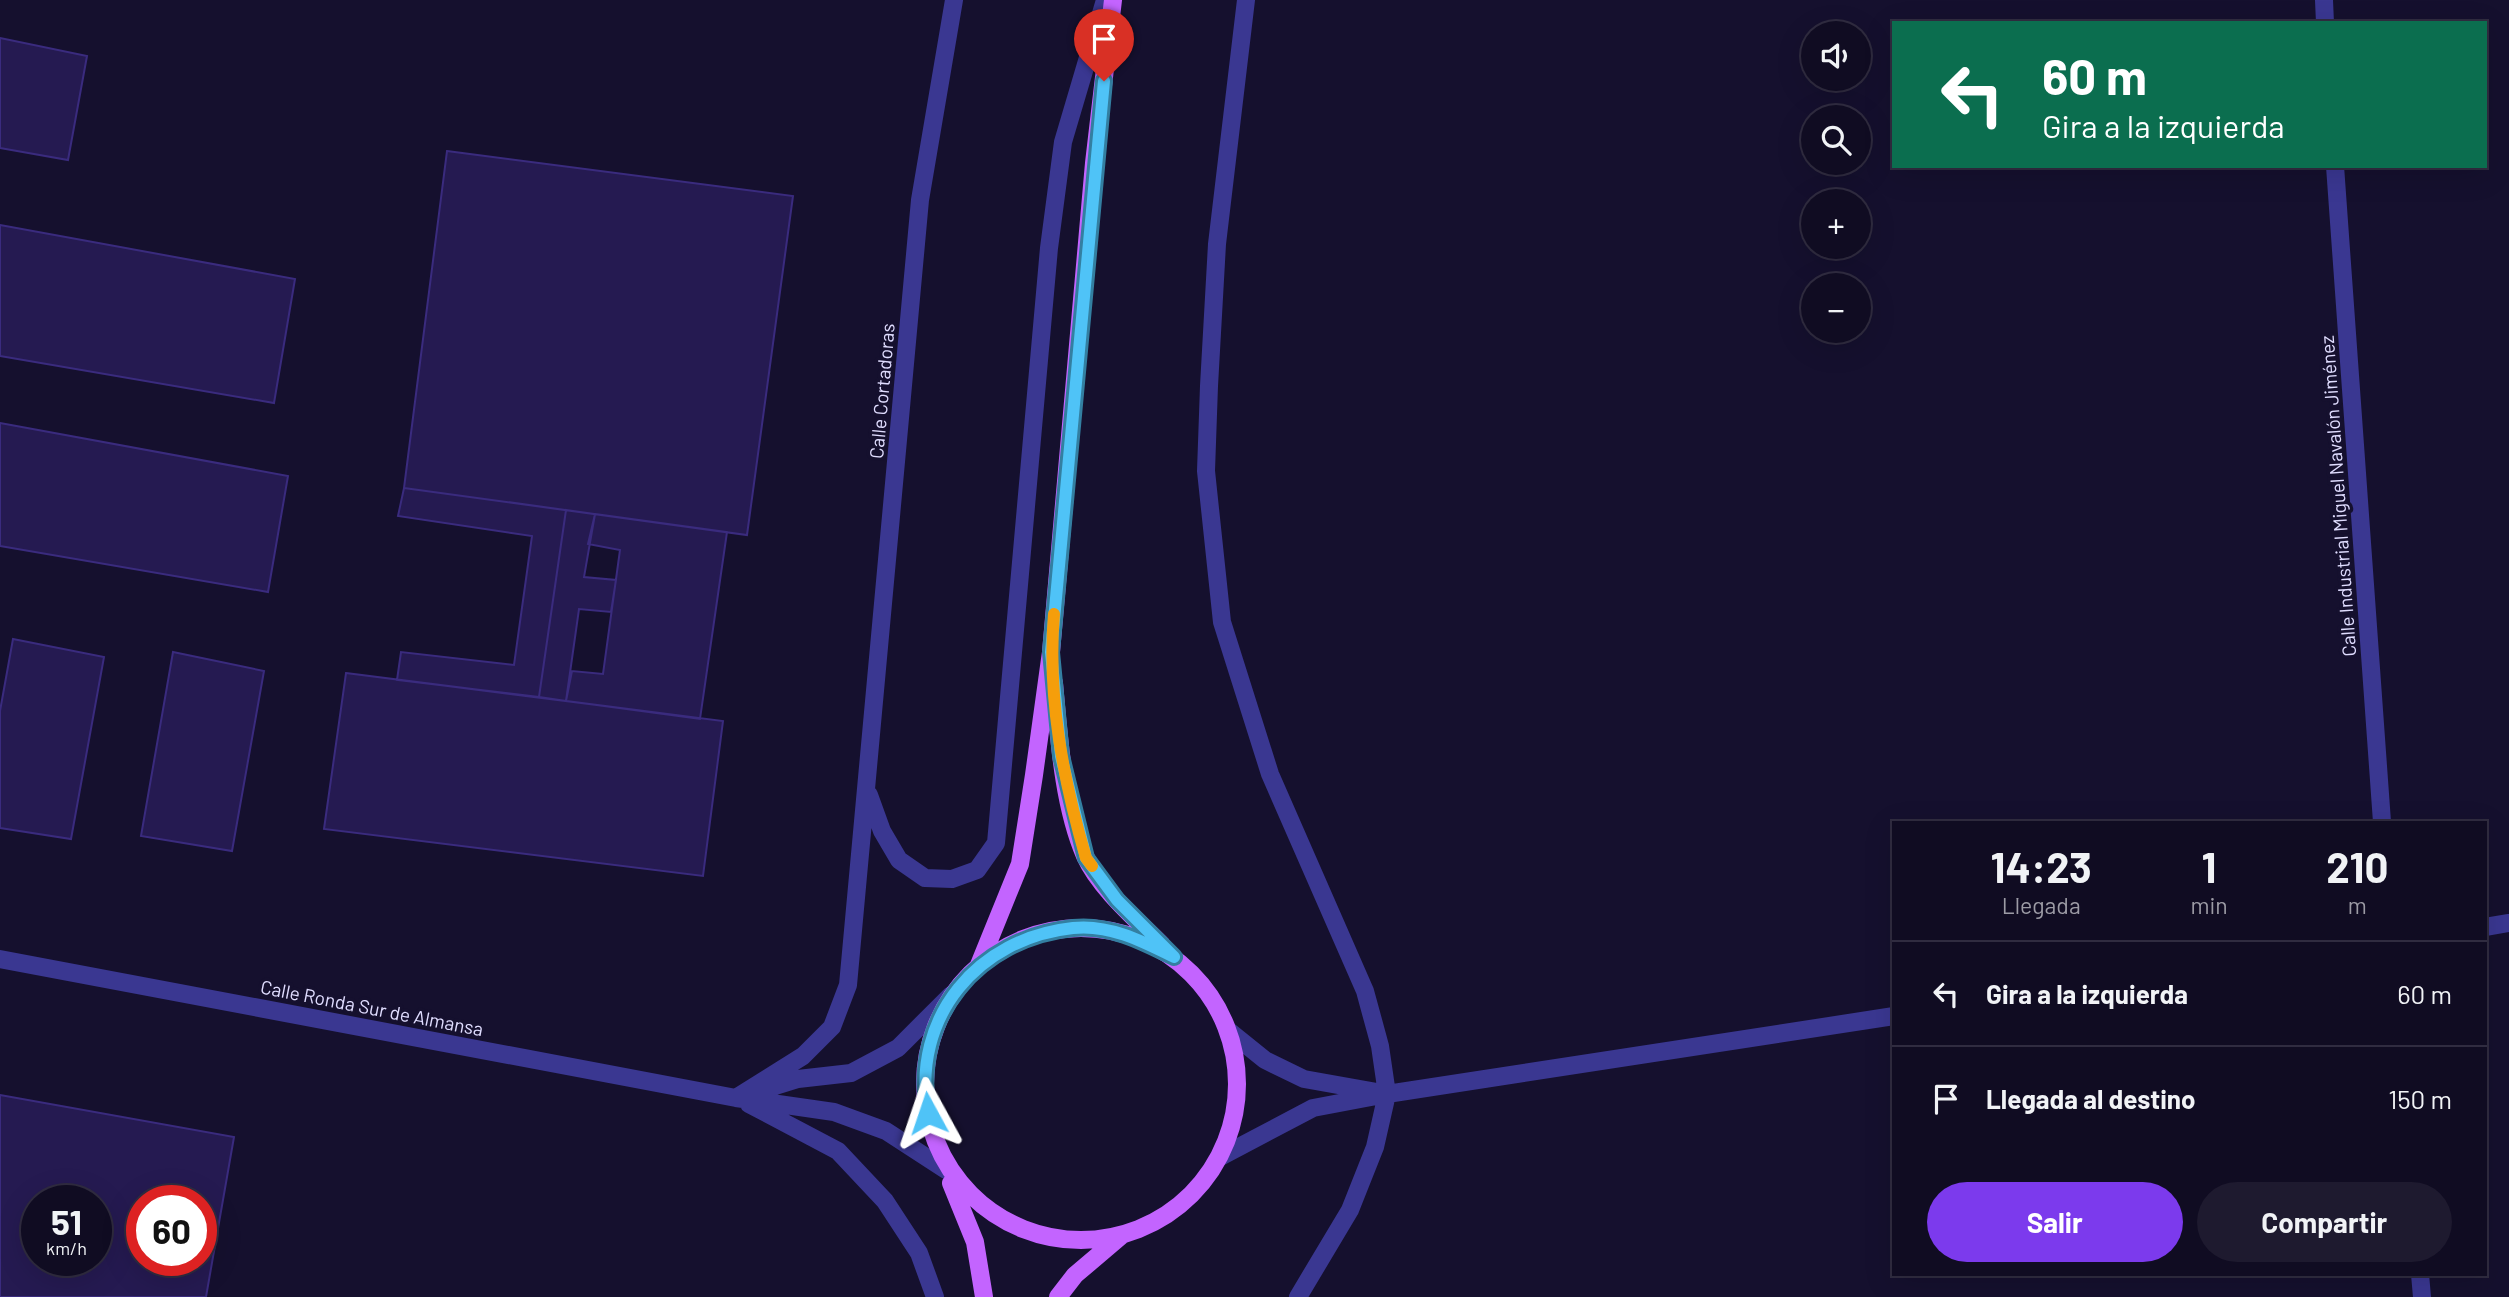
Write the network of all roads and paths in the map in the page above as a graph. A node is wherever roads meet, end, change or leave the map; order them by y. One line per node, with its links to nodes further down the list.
1 (954, 0): 9 (street, Calle Cortadoras)
2 (1105, 0): 9 (street)
3 (1113, 0): 8 (main road)
4 (1246, 0): 19 (street)
5 (2323, 0): 6 (street)
6 (2325, 21)
7 (2335, 168): 10 (street, Calle Industrial Miguel Navalón Jiménez)
8 (1051, 652): 13 (main road); 15 (main road)
9 (867, 788): 20 (street, Calle Cortadoras)
10 (2382, 821)
11 (2509, 923): 12 (street)
12 (2487, 927)
13 (1174, 957): 15 (main road); 18 (main road)
14 (0, 959): 20 (street, Calle Ronda Sur de Almansa)
15 (979, 965): 16 (main road)
16 (951, 995): 20 (street, Calle Ronda Sur de Almansa); 22 (main road)
17 (1892, 1016): 19 (street)
18 (1229, 1031): 19 (street); 21 (main road)
19 (1387, 1094): 21 (street); 28 (street)
20 (736, 1098): 22 (street, Calle Ronda Sur de Almansa); 25 (street)
21 (1220, 1157): 23 (main road)
22 (945, 1167): 23 (main road); 26 (main road)
23 (1122, 1236): 27 (main road)
24 (2420, 1276): 29 (street)
25 (934, 1297)
26 (984, 1297)
27 (1058, 1297)
28 (1298, 1297)
29 (2422, 1297)

